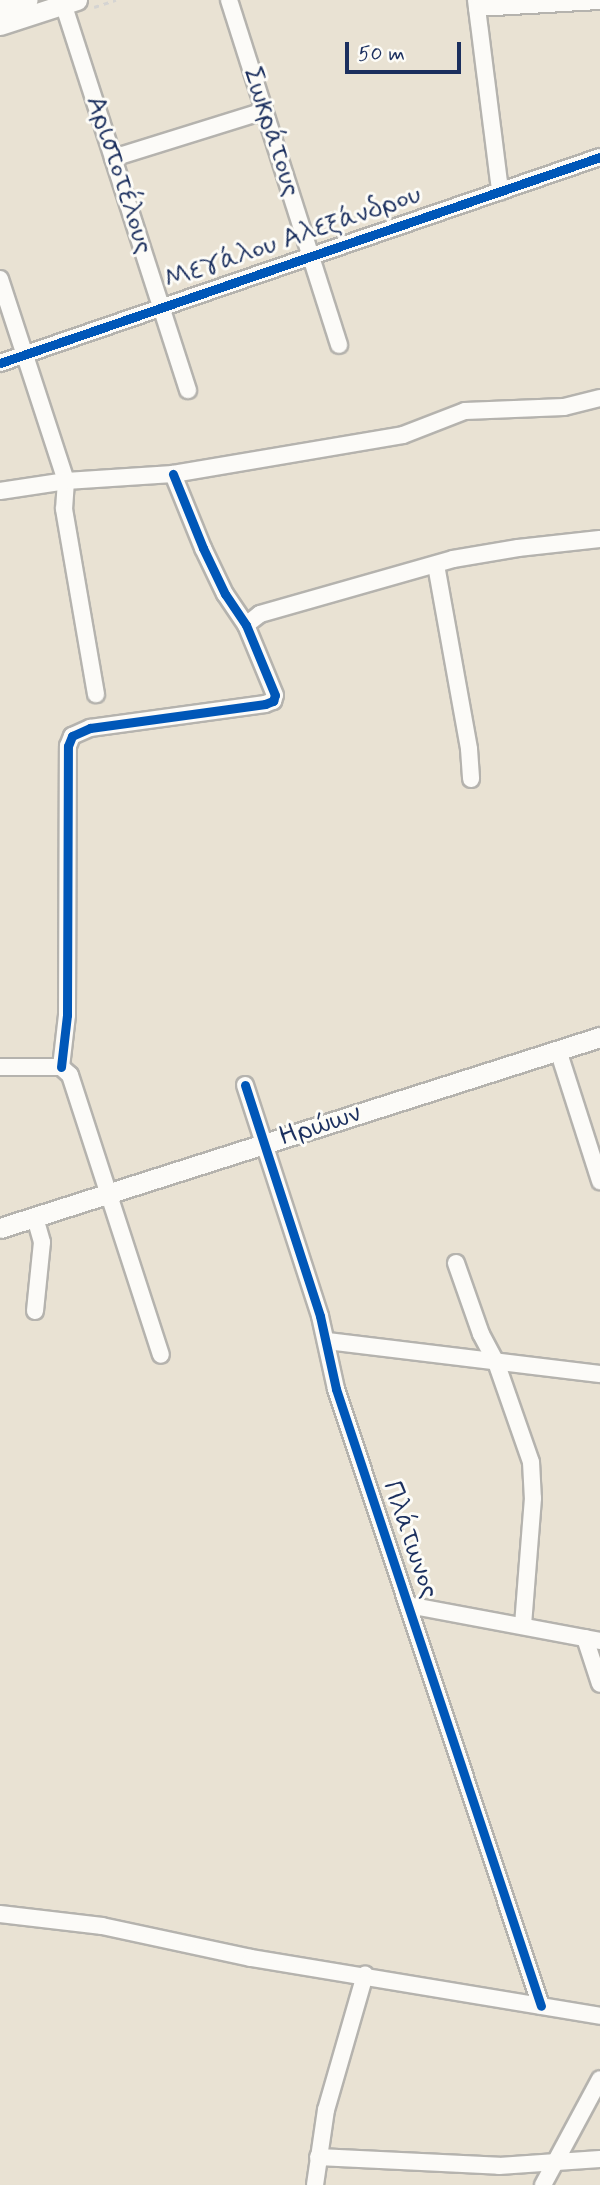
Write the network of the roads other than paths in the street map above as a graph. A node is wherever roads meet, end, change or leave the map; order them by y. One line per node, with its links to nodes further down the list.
1 (28, 0): 6 (street)
2 (229, 0): 8 (street, Σωκράτους)
3 (67, 1): 7 (street); 10 (street, Αριστοτέλους)
4 (600, 1): 5 (street)
5 (477, 4): 11 (street)
6 (0, 9)
7 (0, 25)
8 (264, 111): 10 (street); 12 (street, Σωκράτους)
9 (600, 157): 11 (street, Μεγάλου Αλεξάνδρου)
10 (113, 158): 14 (street, Αριστοτέλους)
11 (500, 191): 12 (street, Μεγάλου Αλεξάνδρου)
12 (310, 256): 14 (street, Μεγάλου Αλεξάνδρου); 15 (street, Σωκράτους)
13 (0, 279): 16 (street)
14 (162, 307): 16 (street, Μεγάλου Αλεξάνδρου); 18 (street, Αριστοτέλους)
15 (339, 345)
16 (25, 354): 17 (street, Μεγάλου Αλεξάνδρου); 21 (street)
17 (0, 362)
18 (188, 390)
19 (600, 398): 20 (street)
20 (173, 474): 21 (street); 25 (street)
21 (66, 481): 22 (street); 26 (street)
22 (0, 491)
23 (600, 539): 24 (street)
24 (436, 565): 25 (street); 27 (street)
25 (246, 625): 31 (street)
26 (96, 694)
27 (471, 779)
28 (600, 1037): 29 (street, Ηρώων)
29 (558, 1050): 33 (street, Ηρώων); 34 (street)
30 (0, 1067): 31 (street)
31 (61, 1067): 35 (street)
32 (245, 1085): 33 (street, Πλάτωνος)
33 (264, 1144): 35 (street, Ηρώων); 40 (street, Πλάτωνος)
34 (600, 1181)
35 (110, 1192): 36 (street, Ηρώων); 41 (street)
36 (35, 1217): 37 (street, Ηρώων); 39 (street)
37 (0, 1228)
38 (456, 1263): 42 (street)
39 (35, 1311)
40 (327, 1341): 42 (street); 44 (street, Πλάτωνος)
41 (161, 1355)
42 (496, 1362): 43 (street); 45 (street)
43 (600, 1374)
44 (408, 1605): 45 (street); 50 (street, Πλάτωνος)
45 (523, 1626): 46 (street)
46 (592, 1639): 47 (street)
47 (600, 1684)
48 (0, 1914): 49 (street)
49 (365, 1975): 50 (street); 53 (street)
50 (541, 2006): 51 (street)
51 (600, 2016)
52 (600, 2079): 55 (street)
53 (318, 2157): 55 (street); 56 (street)
54 (600, 2159): 55 (street)
55 (554, 2163): 57 (street)
56 (315, 2185)
57 (542, 2185)

